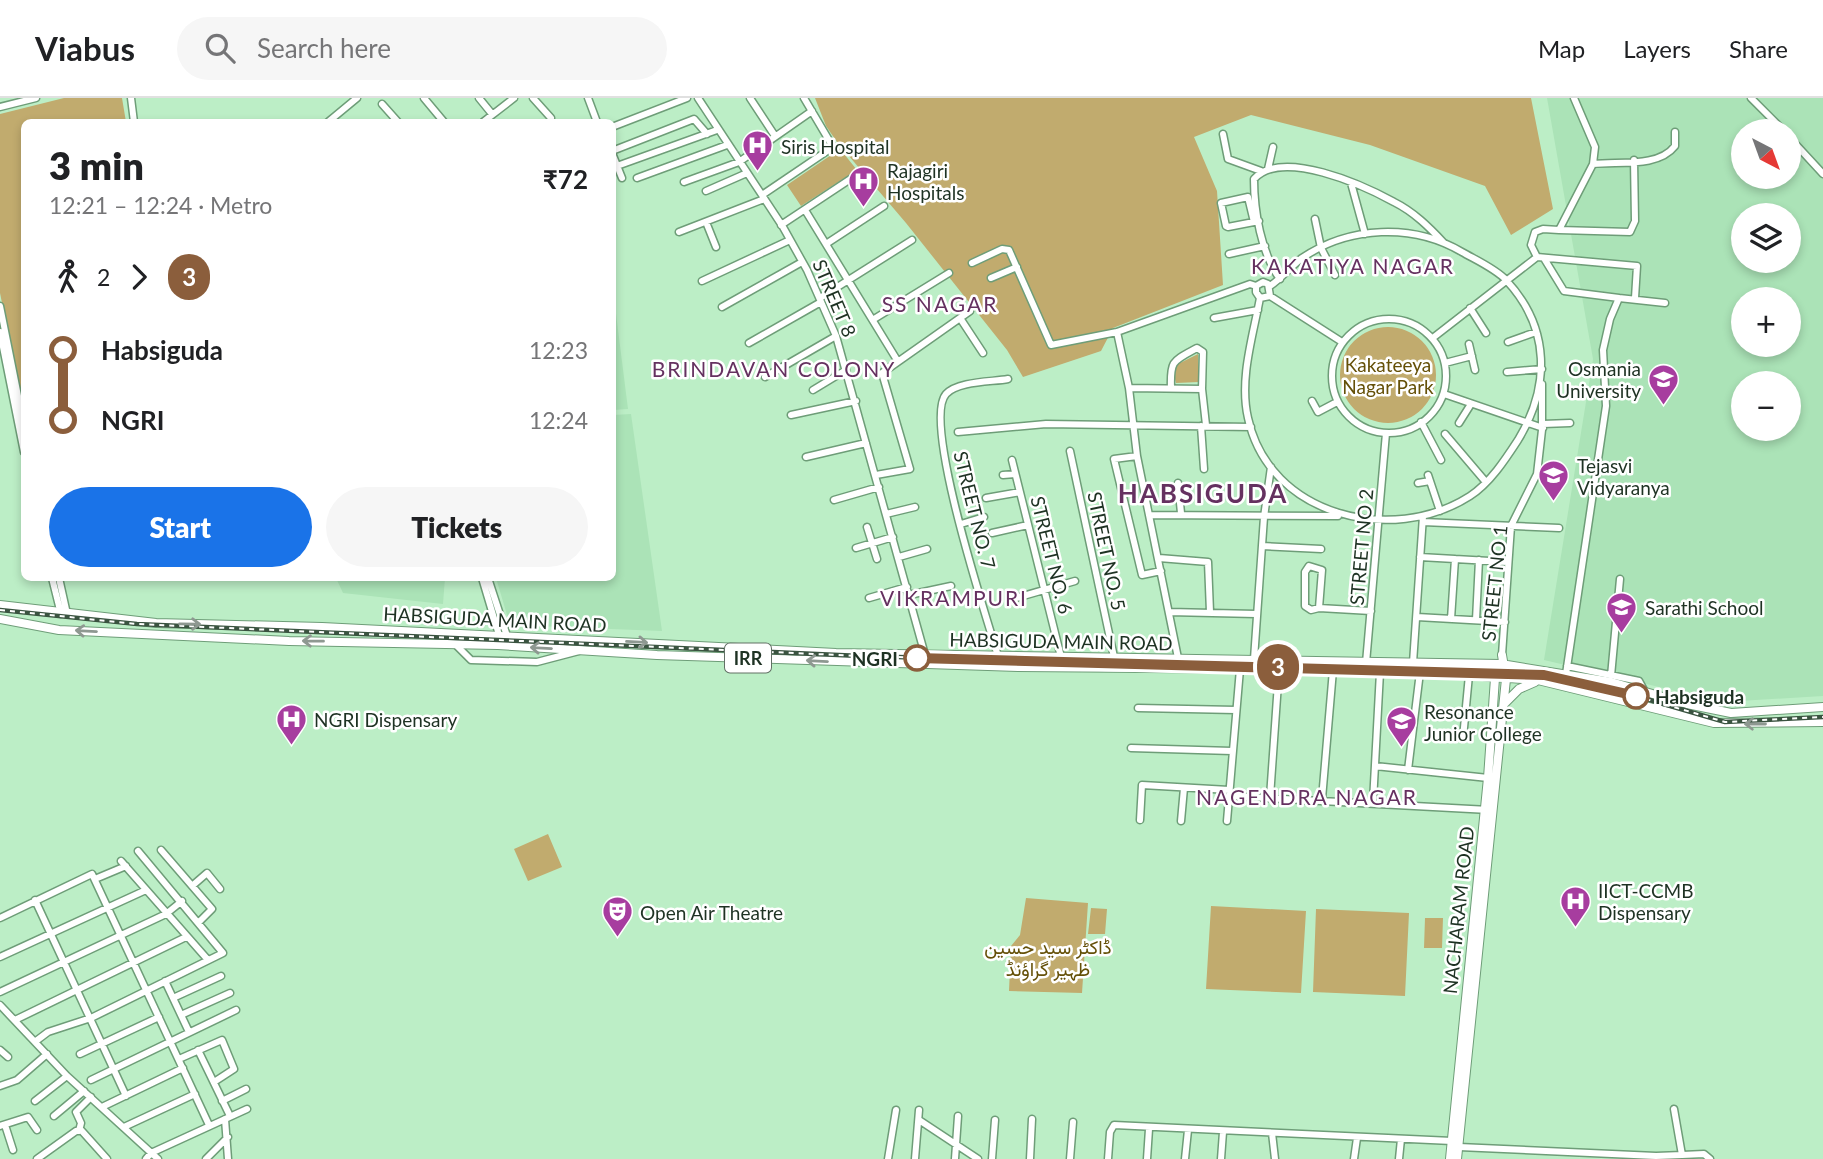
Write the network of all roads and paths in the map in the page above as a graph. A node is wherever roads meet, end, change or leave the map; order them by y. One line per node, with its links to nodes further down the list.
1 (36, 98): 16 (street)
2 (131, 98): 19 (street)
3 (356, 98): 20 (street)
4 (424, 98): 22 (street)
5 (479, 98): 18 (street)
6 (514, 98): 18 (street)
7 (533, 98): 24 (street)
8 (588, 98): 25 (street)
9 (687, 98): 27 (street)
10 (698, 98): 28 (street, STREET 8)
11 (750, 98): 32 (street)
12 (804, 98): 17 (street)
13 (1574, 98): 39 (street)
14 (1751, 98): 26 (street)
15 (382, 104): 21 (street)
16 (0, 107)
17 (812, 111): 32 (street); 50 (street)
18 (492, 114): 23 (street)
19 (134, 119)
20 (332, 119)
21 (395, 119)
22 (442, 119)
23 (486, 119)
24 (549, 119)
25 (596, 119)
26 (1772, 119)
27 (616, 125)
28 (718, 130): 30 (street); 33 (street, STREET 8)
29 (1675, 132): 37 (street)
30 (707, 134): 35 (street); 40 (street)
31 (1223, 134): 41 (street)
32 (775, 136): 38 (street)
33 (727, 145): 38 (street, STREET 8); 46 (street)
34 (1273, 147): 41 (street)
35 (616, 150)
36 (1801, 150): 43 (street)
37 (1634, 160): 39 (street); 57 (street)
38 (739, 162): 42 (street, STREET 8); 47 (street)
39 (1592, 164): 57 (street)
40 (617, 166): 45 (street)
41 (1264, 170): 48 (street); 54 (street)
42 (747, 173): 49 (street); 50 (street, STREET 8)
43 (1823, 174)
44 (855, 176): 52 (street)
45 (622, 178)
46 (637, 178)
47 (684, 182)
48 (1351, 183): 59 (street); 63 (street)
49 (706, 191)
50 (763, 197): 55 (street); 56 (street, STREET 8)
51 (884, 206): 62 (street)
52 (805, 210): 56 (street); 62 (street)
53 (1315, 219): 66 (street)
54 (1257, 221): 54 (street); 64 (street)
55 (706, 222): 58 (street); 65 (street)
56 (781, 225): 60 (street, STREET 8)
57 (1559, 230): 68 (street)
58 (679, 232)
59 (1365, 234): 63 (street); 66 (street)
60 (790, 240): 70 (street, STREET 8); 79 (street)
61 (912, 240): 76 (street)
62 (826, 244): 76 (street)
63 (1445, 244): 78 (street)
64 (1265, 246): 67 (street); 77 (street)
65 (716, 247)
66 (1321, 248): 74 (street); 77 (street)
67 (1229, 254)
68 (1537, 257): 69 (street); 78 (street)
69 (1545, 260): 84 (street); 85 (street)
70 (802, 262): 86 (street, STREET 8); 89 (street)
71 (972, 263): 72 (street)
72 (1017, 267): 75 (street); 97 (street)
73 (949, 273): 95 (street)
74 (1335, 275)
75 (991, 278)
76 (849, 279): 86 (street); 95 (street)
77 (1280, 279): 81 (street)
78 (1506, 279): 90 (street); 98 (street, STREET NO 1)
79 (702, 281)
80 (1256, 286): 81 (street); 83 (street); 97 (street)
81 (1270, 286): 82 (street)
82 (1270, 296): 83 (street); 102 (street)
83 (1260, 298): 91 (street)
84 (1619, 298): 85 (street); 235 (street)
85 (1635, 298): 87 (street)
86 (820, 300): 100 (street, STREET 8); 104 (street)
87 (1665, 303)
88 (0, 306): 126 (street)
89 (722, 307)
90 (1470, 308): 99 (street); 101 (street)
91 (1258, 310): 94 (street); 135 (street)
92 (970, 311): 93 (street)
93 (960, 318): 106 (street); 108 (street)
94 (1214, 318)
95 (874, 319): 108 (street)
96 (0, 332): 139 (street)
97 (1117, 332): 117 (street)
98 (1536, 332): 103 (street); 110 (street, STREET NO 1)
99 (1486, 333)
100 (836, 336): 111 (street, STREET 8); 114 (street)
101 (1434, 338): 102 (street); 109 (street)
102 (1342, 342): 124 (street)
103 (1508, 342)
104 (750, 343)
105 (1469, 344): 107 (street)
106 (983, 354)
107 (1472, 356): 109 (street); 112 (street)
108 (897, 360): 148 (street)
109 (1445, 363): 121 (street)
110 (1542, 369): 113 (street); 116 (street, STREET NO 1)
111 (846, 370): 120 (street); 122 (street, STREET 8)
112 (1475, 370)
113 (1507, 372)
114 (765, 377)
115 (1009, 379): 170 (street, STREET NO. 7)
116 (1542, 382): 131 (street); 134 (street, STREET NO 1)
117 (1129, 388): 118 (street); 132 (street)
118 (1171, 388): 119 (street); 119 (street)
119 (1202, 389): 133 (street)
120 (813, 390)
121 (1444, 394): 125 (street); 128 (street)
122 (856, 401): 127 (street); 140 (street, STREET 8)
123 (1312, 401): 124 (street)
124 (1337, 402): 137 (street)
125 (1471, 404): 129 (street); 131 (street)
126 (21, 411)
127 (791, 415)
128 (1421, 422): 137 (street); 145 (street)
129 (1459, 423)
130 (1570, 423): 134 (street)
131 (1528, 424): 134 (street); 153 (street)
132 (1132, 425): 133 (street); 136 (street); 142 (street)
133 (1204, 426): 135 (street); 149 (street)
134 (1543, 426): 172 (street, STREET NO 1)
135 (1251, 427): 147 (street)
136 (958, 432)
137 (1386, 433): 169 (street, STREET NO 2)
138 (1445, 434): 153 (street)
139 (21, 437)
140 (866, 443): 143 (street); 151 (street, STREET 8)
141 (1070, 451): 225 (street, STREET NO. 5)
142 (1137, 456): 164 (street); 189 (street)
143 (806, 457)
144 (1012, 460): 150 (street, STREET NO. 6)
145 (1441, 460)
146 (919, 467): 148 (street)
147 (1271, 467): 165 (street); 167 (street)
148 (910, 469): 151 (street)
149 (1204, 469)
150 (1015, 474): 152 (street); 157 (street, STREET NO. 6)
151 (876, 475): 156 (street, STREET 8)
152 (1003, 475)
153 (1485, 481): 161 (street)
154 (1178, 483): 163 (street)
155 (1418, 483): 161 (street)
156 (879, 487): 159 (street); 162 (street, STREET 8)
157 (1020, 492): 158 (street); 171 (street, STREET NO. 6)
158 (986, 498)
159 (834, 500)
160 (915, 507): 162 (street)
161 (1440, 510): 168 (street)
162 (886, 513): 176 (street, STREET 8)
163 (1181, 513): 164 (street); 167 (street)
164 (1151, 515): 184 (street)
165 (1339, 515): 167 (street); 169 (street)
166 (984, 517): 170 (street)
167 (1264, 517): 178 (street)
168 (1423, 519): 169 (street); 172 (street); 183 (street)
169 (1379, 522): 204 (street, STREET NO 2)
170 (961, 524): 223 (street, STREET NO. 7)
171 (1028, 525): 175 (street); 198 (street, STREET NO. 6)
172 (1511, 526): 174 (street); 188 (street, STREET NO 1)
173 (867, 527): 177 (street)
174 (1559, 528)
175 (992, 533)
176 (893, 537): 177 (street); 182 (street, STREET 8)
177 (873, 544): 179 (street); 185 (street)
178 (1262, 545): 181 (street); 208 (street)
179 (856, 548)
180 (927, 549): 182 (street)
181 (1321, 549)
182 (899, 557): 197 (street, STREET 8)
183 (1420, 557): 186 (street); 209 (street)
184 (1159, 558): 189 (street); 206 (street)
185 (877, 559)
186 (1455, 559): 187 (street); 211 (street)
187 (1479, 560): 188 (street); 212 (street)
188 (1507, 562): 213 (street, STREET NO 1)
189 (1161, 571): 205 (street)
190 (1620, 579): 239 (street)
191 (53, 581): 207 (street)
192 (59, 581): 207 (street)
193 (483, 581): 216 (street)
194 (489, 581): 216 (street)
195 (1076, 582): 198 (street)
196 (951, 586): 199 (street)
197 (906, 587): 199 (street, STREET 8); 200 (street)
198 (1044, 590): 201 (street); 224 (street, STREET NO. 6)
199 (909, 595): 220 (street, STREET 8)
200 (869, 598)
201 (1016, 598)
202 (0, 605): 207 (main road, HABSIGUDA MAIN ROAD / IRR)
203 (1319, 608): 203 (street); 204 (street)
204 (1371, 611): 229 (street, STREET NO 2)
205 (1169, 612): 206 (street); 226 (street)
206 (1210, 612): 208 (street)
207 (64, 614): 214 (main road, HABSIGUDA MAIN ROAD / IRR)
208 (1256, 614): 228 (street)
209 (1417, 617): 211 (street); 230 (street)
210 (0, 619): 215 (main road, HABSIGUDA MAIN ROAD / IRR, one-way to 210)
211 (1451, 619): 212 (street)
212 (1476, 620): 213 (street)
213 (1505, 622): 222 (street, STREET NO 1)
214 (161, 624): 215 (main road); 216 (main road, HABSIGUDA MAIN ROAD / IRR, one-way to 216)
215 (161, 635): 218 (main road, HABSIGUDA MAIN ROAD / IRR, one-way to 215)
216 (503, 636): 217 (main road, HABSIGUDA MAIN ROAD / IRR, one-way to 217)
217 (659, 642): 220 (main road, HABSIGUDA MAIN ROAD / IRR); 221 (main road)
218 (456, 645): 219 (main road, HABSIGUDA MAIN ROAD / IRR, one-way to 218); 219 (street)
219 (581, 650): 221 (main road, HABSIGUDA MAIN ROAD / IRR)
220 (925, 654): 223 (main road, HABSIGUDA MAIN ROAD / IRR)
221 (657, 655): 232 (main road, HABSIGUDA MAIN ROAD / IRR, one-way to 221)
222 (1502, 655): 231 (main road, STREET NO 1)
223 (998, 656): 224 (main road, HABSIGUDA MAIN ROAD / IRR)
224 (1061, 657): 225 (main road, HABSIGUDA MAIN ROAD / IRR)
225 (1114, 657): 226 (main road, HABSIGUDA MAIN ROAD / IRR)
226 (1178, 658): 227 (main road, HABSIGUDA MAIN ROAD / IRR)
227 (1232, 659): 228 (main road, HABSIGUDA MAIN ROAD / IRR); 232 (main road)
228 (1254, 659): 229 (main road, HABSIGUDA MAIN ROAD / IRR)
229 (1366, 663): 230 (main road, HABSIGUDA MAIN ROAD / IRR)
230 (1413, 663): 231 (main road, HABSIGUDA MAIN ROAD / IRR)
231 (1501, 664): 235 (main road, HABSIGUDA MAIN ROAD / IRR); 240 (main road, NACHARAM ROAD)
232 (1236, 669): 233 (main road, HABSIGUDA MAIN ROAD / IRR); 247 (street)
233 (1279, 669): 234 (main road, HABSIGUDA MAIN ROAD / IRR); 257 (street)
234 (1333, 670): 236 (main road, HABSIGUDA MAIN ROAD / IRR); 258 (street)
235 (1567, 670): 239 (street); 242 (main road, HABSIGUDA MAIN ROAD / IRR)
236 (1380, 671): 237 (main road, HABSIGUDA MAIN ROAD / IRR); 252 (street)
237 (1420, 672): 238 (main road, HABSIGUDA MAIN ROAD / IRR); 253 (street)
238 (1473, 675): 240 (main road, HABSIGUDA MAIN ROAD / IRR); 243 (main road); 249 (street)
239 (1611, 676): 242 (street)
240 (1502, 679): 241 (main road, HABSIGUDA MAIN ROAD / IRR); 243 (main road, NACHARAM ROAD); 244 (main road, NACHARAM ROAD)
241 (1538, 680): 244 (main road); 248 (main road, HABSIGUDA MAIN ROAD / IRR, one-way to 241)
242 (1645, 692): 245 (main road, HABSIGUDA MAIN ROAD / IRR)
243 (1494, 698): 254 (main road, NACHARAM ROAD)
244 (1502, 706): 260 (main road, NACHARAM ROAD)
245 (1823, 707)
246 (1138, 708): 247 (street)
247 (1236, 710): 251 (street)
248 (1823, 722)
249 (1463, 738)
250 (1131, 748): 251 (street)
251 (1232, 751): 256 (street)
252 (1375, 766): 253 (street); 259 (street)
253 (1408, 770): 254 (street)
254 (1488, 778): 260 (main road, NACHARAM ROAD)
255 (1184, 788): 256 (street); 261 (street); 262 (street)
256 (1229, 793): 257 (street); 263 (street)
257 (1270, 797): 258 (street)
258 (1322, 799): 259 (street)
259 (1373, 802): 260 (street)
260 (1488, 810): 346 (main road, NACHARAM ROAD)
261 (1140, 820)
262 (1181, 821)
263 (1227, 821)
264 (161, 850): 266 (street)
265 (138, 851): 267 (street)
266 (172, 863): 267 (street); 269 (street)
267 (159, 875): 273 (street)
268 (95, 879): 271 (street); 272 (street); 274 (street)
269 (192, 886): 270 (street); 277 (street)
270 (220, 889)
271 (146, 890): 274 (street); 275 (street)
272 (35, 900): 276 (street); 278 (street)
273 (182, 901): 275 (street); 277 (street)
274 (108, 907): 278 (street); 279 (street)
275 (166, 914): 279 (street); 280 (street)
276 (0, 918)
277 (199, 922): 282 (street)
278 (50, 933): 281 (street); 283 (street)
279 (121, 936): 283 (street); 284 (street)
280 (186, 937): 282 (street); 284 (street)
281 (0, 957)
282 (208, 960): 286 (street)
283 (65, 962): 287 (street); 289 (street)
284 (134, 963): 287 (street); 288 (street)
285 (221, 975): 291 (street)
286 (164, 981): 288 (street); 291 (street)
287 (78, 990): 296 (street); 297 (street)
288 (147, 990): 295 (street); 296 (street)
289 (0, 992)
290 (230, 993): 294 (street)
291 (173, 998): 294 (street)
292 (0, 1005): 297 (street)
293 (236, 1010): 298 (street)
294 (181, 1015): 298 (street)
295 (159, 1017): 300 (street); 301 (street)
296 (91, 1018): 299 (street); 301 (street)
297 (15, 1020): 299 (street)
298 (189, 1032): 300 (street)
299 (36, 1041): 304 (street)
300 (171, 1042): 307 (street); 309 (street)
301 (102, 1044): 305 (street); 309 (street)
302 (198, 1049): 307 (street); 312 (street); 312 (street)
303 (0, 1050): 306 (street)
304 (47, 1054): 310 (street); 313 (street)
305 (80, 1054)
306 (8, 1057)
307 (179, 1059): 308 (street)
308 (183, 1068): 316 (street); 317 (street)
309 (114, 1069): 311 (street); 317 (street)
310 (67, 1076): 315 (street); 319 (street)
311 (91, 1080)
312 (214, 1082): 320 (street)
313 (0, 1086)
314 (246, 1089): 320 (street)
315 (84, 1091): 318 (street); 326 (street)
316 (195, 1094): 334 (street); 335 (street)
317 (125, 1096): 321 (street)
318 (91, 1097): 321 (street); 338 (street)
319 (35, 1101)
320 (222, 1101): 328 (street)
321 (102, 1107): 335 (street)
322 (247, 1109): 328 (street)
323 (1674, 1109): 350 (street)
324 (896, 1110): 359 (street)
325 (919, 1110): 330 (street)
326 (54, 1116)
327 (958, 1116): 345 (street)
328 (228, 1117): 334 (street); 342 (street)
329 (1032, 1119): 364 (street)
330 (919, 1120): 345 (street); 360 (street)
331 (995, 1120): 363 (street)
332 (1073, 1122): 365 (street)
333 (3, 1125): 337 (street); 347 (street)
334 (209, 1125): 351 (street)
335 (124, 1127): 351 (street)
336 (1149, 1129): 339 (street); 366 (street); 367 (street)
337 (37, 1130)
338 (79, 1130): 348 (street); 355 (street)
339 (1188, 1130): 340 (street); 368 (street)
340 (1223, 1132): 341 (street); 369 (street)
341 (1272, 1133): 343 (street); 370 (street)
342 (228, 1137): 357 (street); 358 (street)
343 (1357, 1139): 344 (street); 371 (street)
344 (1401, 1139): 346 (street); 372 (street)
345 (957, 1144): 361 (street); 362 (street)
346 (1455, 1144): 349 (street); 373 (main road, NACHARAM ROAD); 374 (main road, NACHARAM ROAD)
347 (13, 1150)
348 (49, 1150): 353 (street); 354 (street)
349 (1512, 1150): 352 (street); 375 (street)
350 (1682, 1155): 352 (street); 376 (street)
351 (149, 1156): 356 (street)
352 (1656, 1158)
353 (37, 1159)
354 (56, 1159)
355 (107, 1159)
356 (158, 1159)
357 (206, 1159)
358 (228, 1159)
359 (888, 1159)
360 (915, 1159)
361 (955, 1159)
362 (978, 1159)
363 (992, 1159)
364 (1030, 1159)
365 (1070, 1159)
366 (1108, 1159)
367 (1147, 1159)
368 (1185, 1159)
369 (1221, 1159)
370 (1275, 1159)
371 (1354, 1159)
372 (1399, 1159)
373 (1450, 1159)
374 (1457, 1159)
375 (1510, 1159)
376 (1710, 1159)

